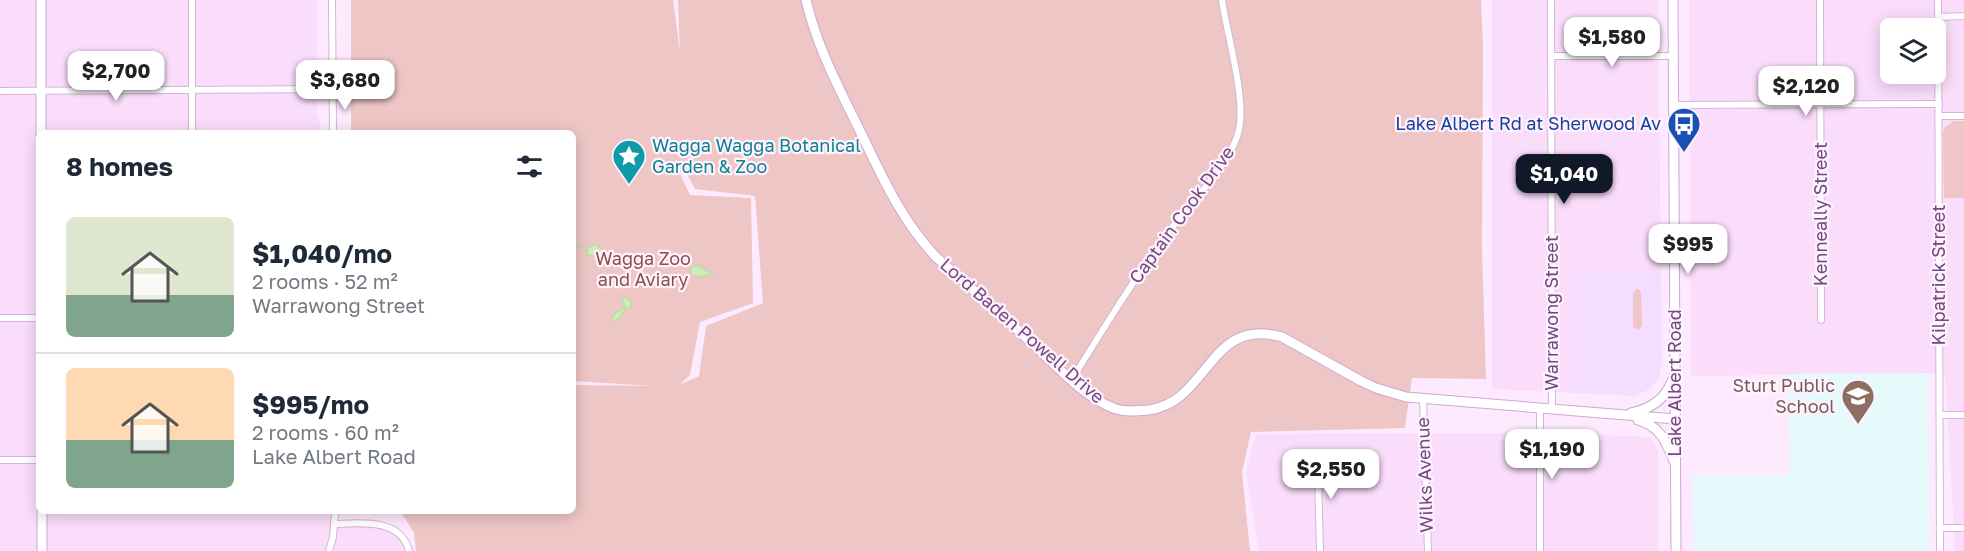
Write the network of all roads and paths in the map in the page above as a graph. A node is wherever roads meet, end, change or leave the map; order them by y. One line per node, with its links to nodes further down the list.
1 (40, 0): 17 (street)
2 (192, 0): 14 (street)
3 (332, 0): 15 (street)
4 (806, 0): 30 (street, Lord Baden Powell Drive)
5 (1222, 0): 30 (street, Captain Cook Drive)
6 (1551, 0): 13 (street, Warrawong Street)
7 (1673, 0): 12 (street, Lake Albert Road)
8 (1820, 0): 20 (street, Kenneally Street)
9 (1938, 0): 11 (street, Kilpatrick Street)
10 (1964, 16): 11 (street)
11 (1939, 17): 18 (street, Kilpatrick Street)
12 (1673, 56): 13 (street); 19 (street, Lake Albert Road)
13 (1551, 57): 33 (street, Warrawong Street)
14 (192, 89): 15 (street); 17 (street); 24 (street)
15 (333, 89): 25 (street)
16 (0, 91): 17 (street)
17 (41, 91): 23 (street)
18 (1939, 104): 20 (street); 21 (street, Kilpatrick Street)
19 (1673, 105): 20 (street); 29 (street, Lake Albert Road)
20 (1821, 105): 28 (street, Kenneally Street)
21 (1939, 116): 22 (street); 35 (street, Kilpatrick Street)
22 (1964, 116)
23 (41, 130)
24 (192, 130)
25 (333, 130)
26 (0, 318): 27 (street)
27 (36, 318)
28 (1821, 320)
29 (1674, 376): 34 (street); 37 (street, Lake Albert Road)
30 (1072, 379): 31 (street, Lord Baden Powell Drive)
31 (1423, 399): 32 (street, Lord Baden Powell Drive); 51 (street, Wilks Avenue)
32 (1540, 408): 33 (street, Lord Baden Powell Drive); 52 (street)
33 (1552, 409): 34 (street, Lord Baden Powell Drive)
34 (1620, 415): 37 (street, Lord Baden Powell Drive); 41 (street)
35 (1940, 415): 36 (street); 45 (street, Kilpatrick Street)
36 (1964, 415)
37 (1675, 419): 41 (street, Lake Albert Road)
38 (1312, 453): 50 (street)
39 (0, 460): 40 (street)
40 (36, 460)
41 (1676, 466): 53 (street, Lake Albert Road)
42 (42, 514): 47 (street)
43 (335, 514): 44 (street)
44 (335, 524): 48 (street); 49 (street)
45 (1940, 528): 46 (street); 54 (street, Kilpatrick Street)
46 (1964, 528)
47 (42, 551)
48 (329, 551)
49 (408, 551)
50 (1320, 551)
51 (1428, 551)
52 (1540, 551)
53 (1676, 551)
54 (1940, 551)

